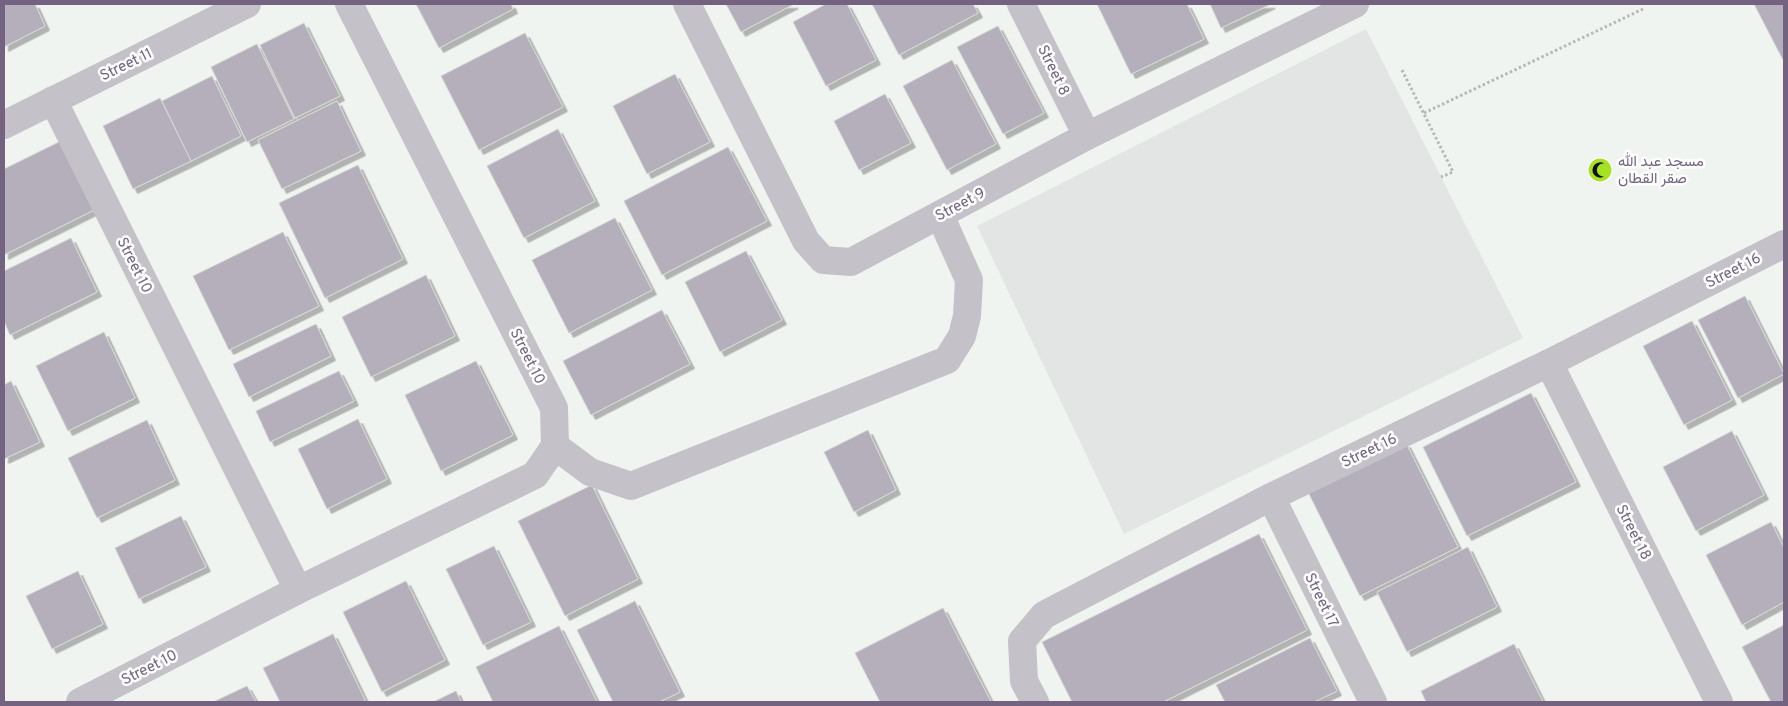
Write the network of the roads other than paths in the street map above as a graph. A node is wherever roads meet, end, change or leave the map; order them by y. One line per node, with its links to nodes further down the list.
1 (248, 4): 6 (street, Street 11)
2 (348, 4): 12 (street, Street 10)
3 (687, 4): 9 (street, Street 9)
4 (1021, 4): 8 (street, Street 8)
5 (1355, 4): 8 (street, Street 9)
6 (53, 100): 7 (street, Street 11); 14 (street, Street 10)
7 (4, 125)
8 (1087, 136): 9 (street, Street 9)
9 (940, 215): 12 (street)
10 (1784, 244): 11 (street, Street 16)
11 (1549, 363): 13 (street, Street 16); 18 (street, Street 18)
12 (555, 446): 14 (street, Street 10)
13 (1271, 497): 16 (street, Street 16); 17 (street, Street 17)
14 (298, 590): 15 (street, Street 10)
15 (80, 702)
16 (1035, 702)
17 (1373, 702)
18 (1719, 702)

